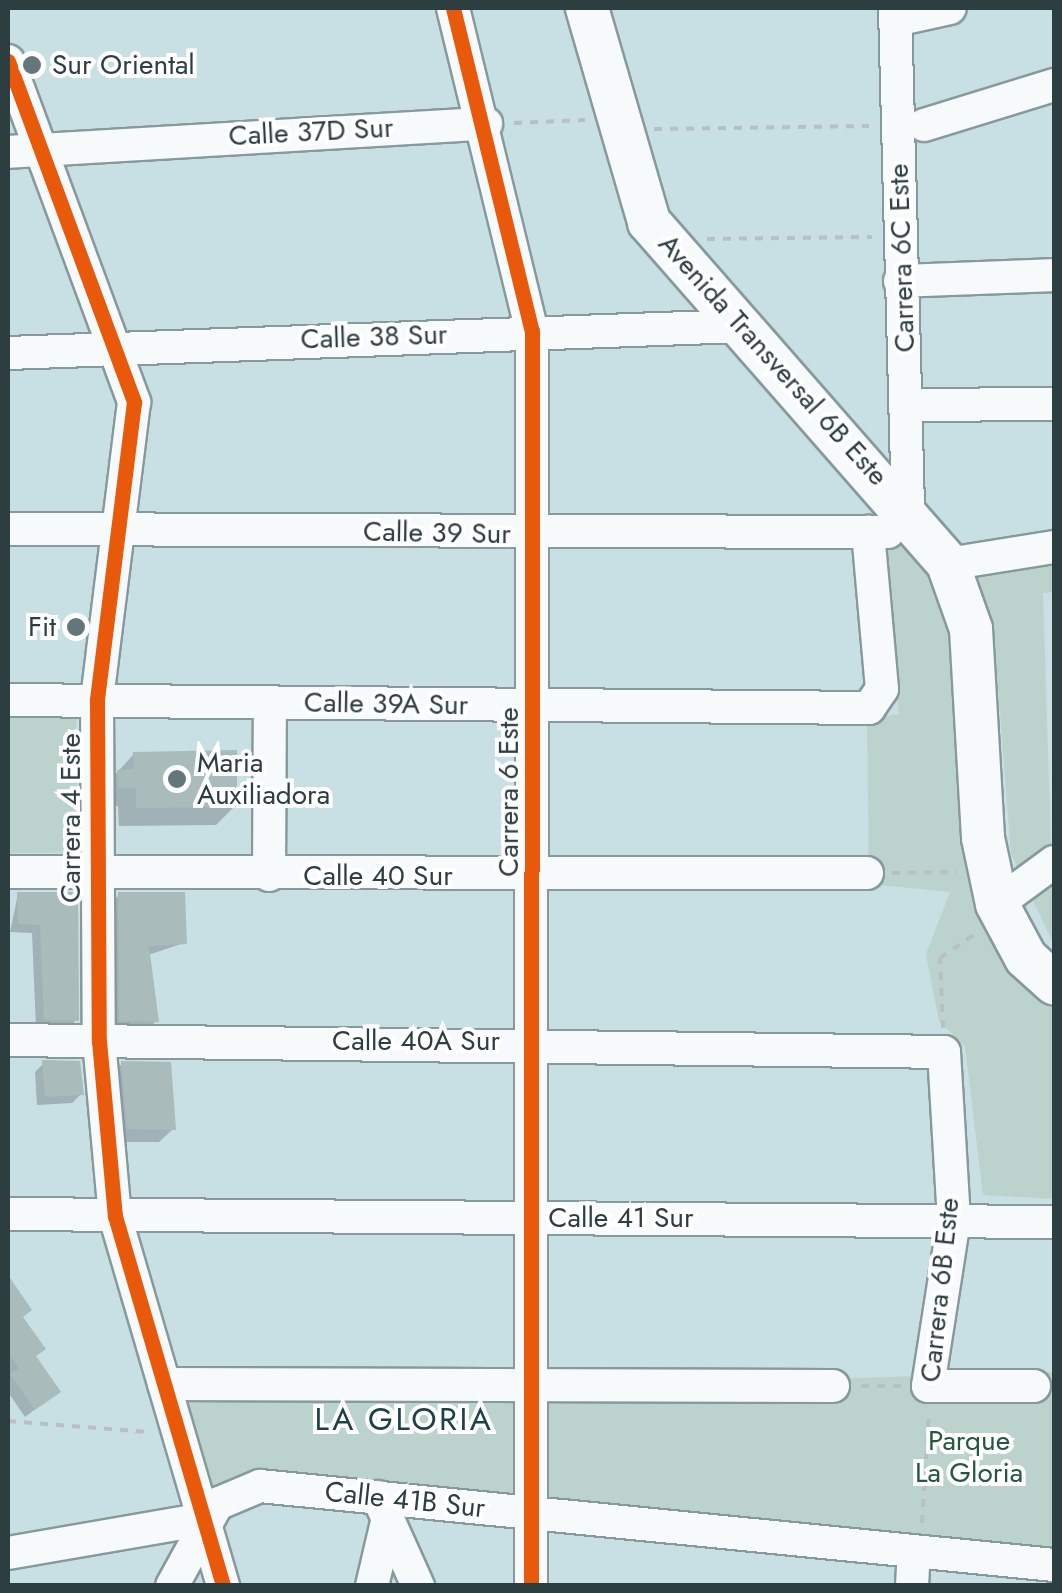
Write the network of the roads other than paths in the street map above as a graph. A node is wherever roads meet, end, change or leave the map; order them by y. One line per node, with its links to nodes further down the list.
1 (453, 8): 7 (street, Carrera 6 Este)
2 (587, 8): 12 (main road, Avenida Transversal 6B Este)
3 (950, 8): 4 (street)
4 (895, 14): 8 (street, Carrera 6C Este)
5 (8, 60): 9 (street, Carrera 4 Este)
6 (1054, 84): 8 (street)
7 (486, 124): 9 (street, Calle 37D Sur); 13 (street, Carrera 6 Este)
8 (911, 125): 11 (street, Carrera 6C Este)
9 (23, 149): 14 (street, Carrera 4 Este)
10 (1054, 276): 11 (street)
11 (900, 280): 17 (street, Carrera 6C Este)
12 (742, 326): 13 (street, Calle 38 Sur); 22 (main road, Avenida Transversal 6B Este)
13 (532, 331): 14 (street, Calle 38 Sur); 21 (street, Carrera 6 Este)
14 (119, 348): 15 (street, Calle 38 Sur); 18 (street, Carrera 4 Este)
15 (8, 353)
16 (1054, 404): 17 (street)
17 (909, 405): 22 (street, Carrera 6C Este)
18 (125, 528): 19 (street, Calle 39 Sur); 21 (street, Calle 39 Sur); 25 (street, Carrera 4 Este)
19 (8, 529)
20 (868, 532): 21 (street, Calle 39 Sur); 22 (street, Calle 39 Sur); 27 (street, Calle 39A Sur)
21 (534, 535): 27 (street, Carrera 6 Este)
22 (927, 535): 23 (street, Calle 39 Sur); 34 (main road)
23 (1054, 547)
24 (8, 700): 25 (street, Calle 39A Sur)
25 (97, 700): 26 (street, Calle 39A Sur); 30 (street, Carrera 4 Este)
26 (270, 702): 27 (street, Calle 39A Sur); 32 (street)
27 (534, 706): 33 (street, Carrera 6 Este)
28 (1054, 862): 34 (street)
29 (8, 872): 30 (street, Calle 40 Sur)
30 (93, 873): 32 (street, Calle 40 Sur); 37 (street, Carrera 4 Este)
31 (867, 873): 33 (street, Calle 40 Sur)
32 (269, 875): 33 (street, Calle 40 Sur)
33 (534, 877): 38 (street, Carrera 6 Este)
34 (996, 897): 35 (main road)
35 (1054, 983)
36 (8, 1040): 37 (street, Calle 40A Sur)
37 (98, 1041): 38 (street, Calle 40A Sur); 41 (street, Carrera 4 Este)
38 (534, 1041): 39 (street, Calle 40A Sur); 42 (street, Carrera 6 Este)
39 (944, 1052): 43 (street, Carrera 6B Este)
40 (8, 1214): 41 (street, Calle 41 Sur)
41 (115, 1216): 42 (street, Calle 41 Sur); 45 (street, Carrera 4 Este)
42 (535, 1218): 43 (street, Calle 41 Sur); 46 (street, Carrera 6 Este)
43 (954, 1220): 44 (street, Calle 41 Sur); 48 (street, Carrera 6B Este)
44 (1054, 1222)
45 (164, 1384): 46 (street); 51 (street, Carrera 4 Este)
46 (535, 1385): 47 (street); 50 (street, Carrera 6 Este)
47 (834, 1386)
48 (1034, 1386)
49 (383, 1507): 50 (street, Calle 41B Sur); 51 (street, Calle 41B Sur); 57 (street); 58 (street)
50 (536, 1513): 52 (street, Calle 41B Sur); 59 (street, Carrera 6 Este)
51 (204, 1519): 53 (street, Calle 41B Sur); 55 (street); 56 (street, Carrera 4 Este)
52 (914, 1552): 54 (street, Calle 41B Sur); 60 (street)
53 (8, 1554)
54 (1054, 1565)
55 (172, 1586)
56 (222, 1586)
57 (372, 1586)
58 (418, 1586)
59 (530, 1586)
60 (912, 1586)

